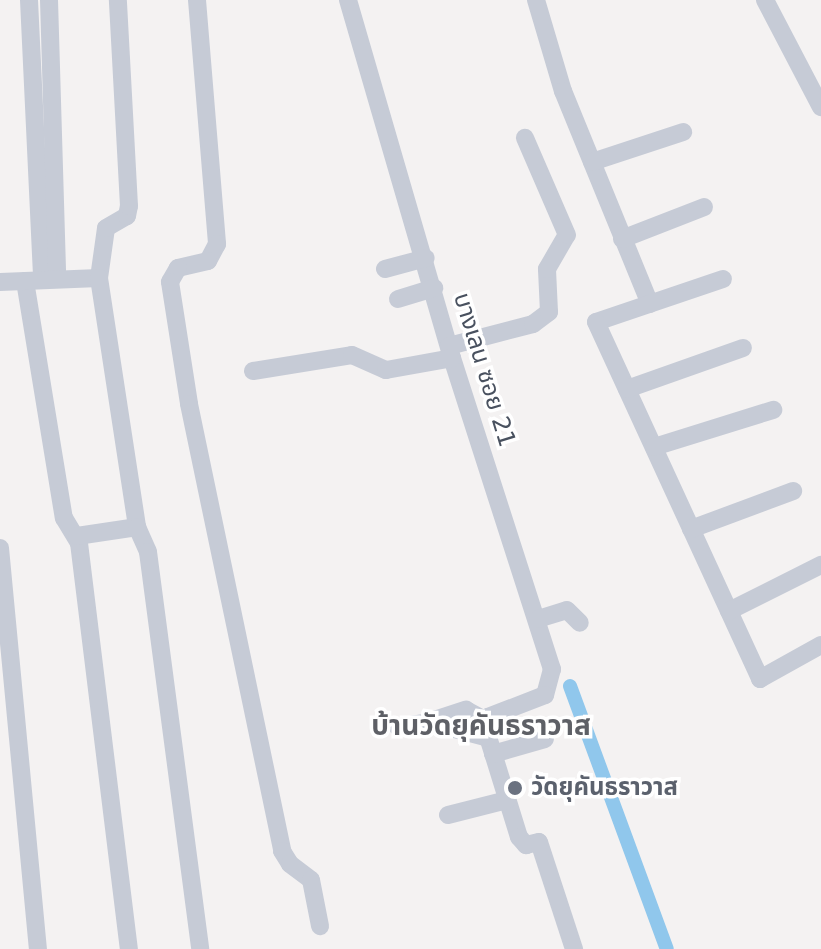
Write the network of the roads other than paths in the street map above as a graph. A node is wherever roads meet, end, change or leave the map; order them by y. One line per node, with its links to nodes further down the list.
1 (29, 0): 9 (street)
2 (49, 0): 8 (street)
3 (118, 0): 20 (street)
4 (197, 0): 50 (street)
5 (348, 0): 18 (street, บางเลน ซอย 21)
6 (536, 0): 15 (street)
7 (765, 0): 10 (street)
8 (52, 61): 9 (street); 14 (street)
9 (32, 63): 13 (street)
10 (821, 107)
11 (683, 132): 15 (street)
12 (525, 138): 28 (street)
13 (36, 157): 14 (street); 21 (street)
14 (55, 157): 21 (street)
15 (592, 162): 17 (street)
16 (704, 207): 17 (street)
17 (622, 239): 26 (street)
18 (426, 258): 19 (street); 24 (street, บางเลน ซอย 21)
19 (385, 269)
20 (99, 278): 21 (street); 34 (street)
21 (41, 279): 23 (street); 36 (street)
22 (723, 279): 26 (street)
23 (0, 282)
24 (434, 288): 25 (street); 28 (street, บางเลน ซอย 21)
25 (398, 299)
26 (650, 304): 30 (street)
27 (743, 348): 30 (street)
28 (451, 352): 29 (street); 40 (street, บางเลน ซอย 21)
29 (253, 371)
30 (627, 389): 32 (street)
31 (773, 410): 32 (street)
32 (654, 447): 35 (street)
33 (793, 491): 35 (street)
34 (137, 527): 36 (street); 53 (street)
35 (691, 529): 39 (street)
36 (77, 536): 52 (street)
37 (0, 548): 51 (street)
38 (821, 565): 39 (street)
39 (729, 611): 42 (street)
40 (538, 619): 41 (street); 46 (street, บางเลน ซอย 21)
41 (580, 623)
42 (821, 645)
43 (465, 692): 46 (street)
44 (428, 722): 45 (street); 46 (street); 46 (street)
45 (398, 727)
46 (485, 728): 47 (street); 48 (street)
47 (545, 739)
48 (507, 800): 49 (street); 54 (street)
49 (448, 815)
50 (320, 926)
51 (38, 949)
52 (129, 949)
53 (200, 949)
54 (574, 949)

